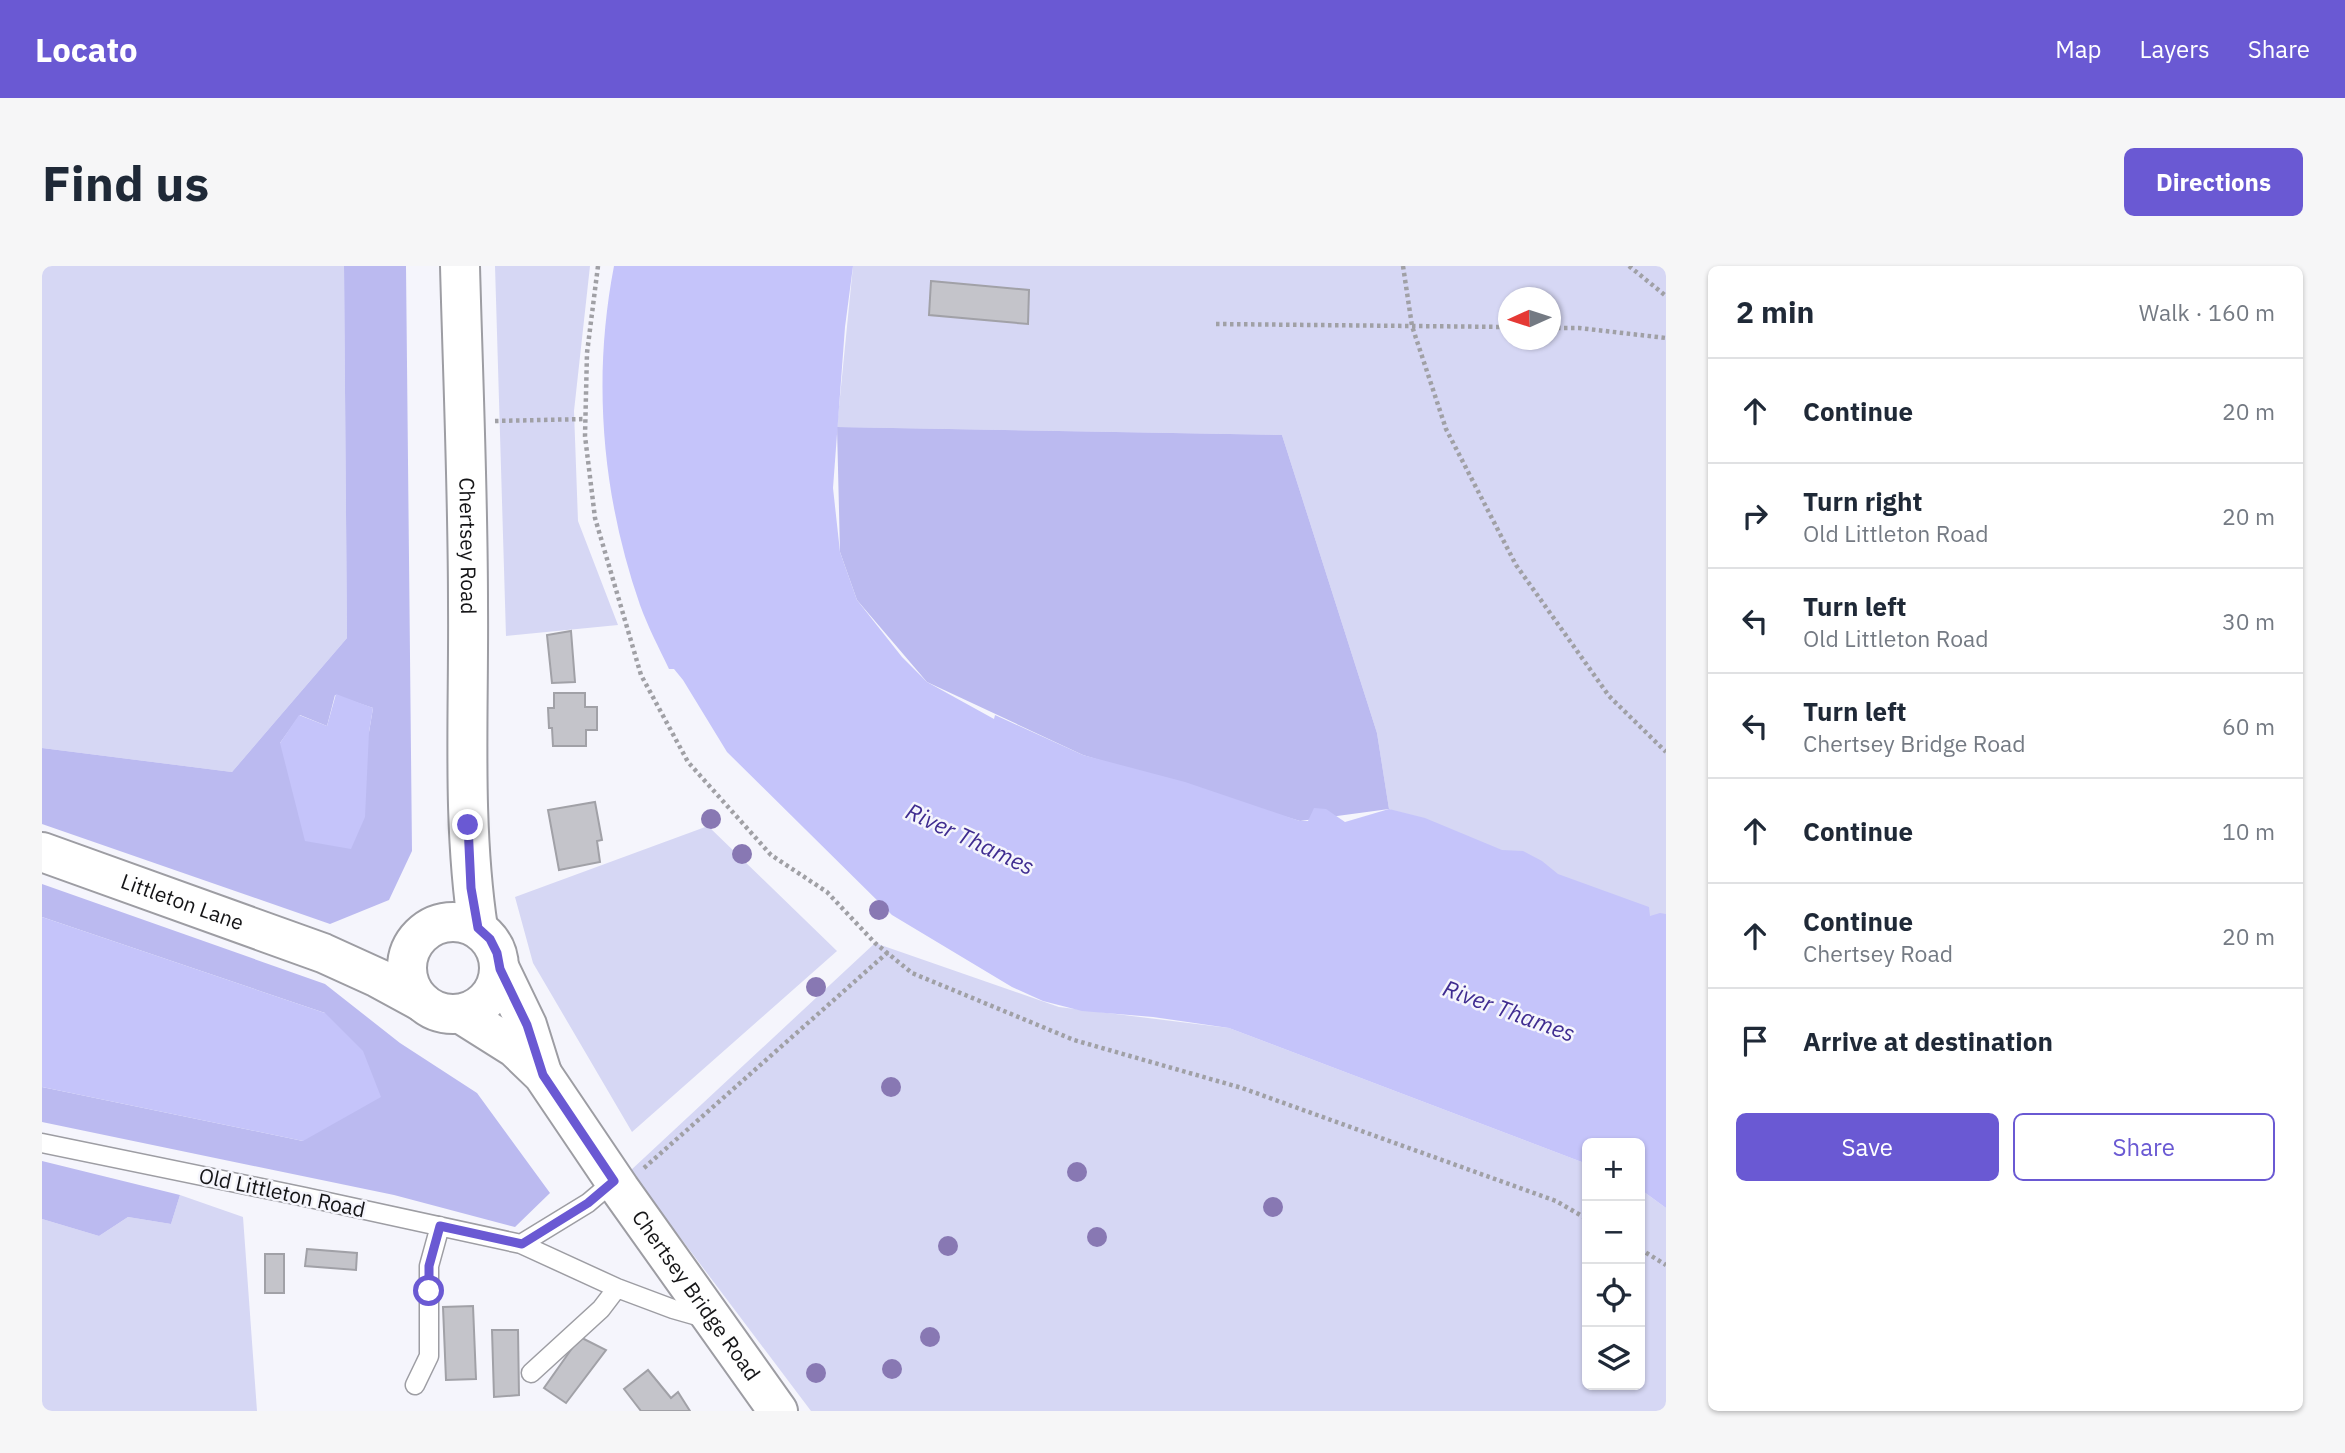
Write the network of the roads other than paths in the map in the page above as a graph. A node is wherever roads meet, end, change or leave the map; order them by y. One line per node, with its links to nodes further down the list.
1 (460, 266): 3 (main road, Chertsey Road)
2 (42, 852): 4 (main road, Littleton Lane)
3 (444, 932): 4 (main road); 5 (main road); 6 (main road)
4 (323, 953): 6 (main road)
5 (500, 969): 7 (main road); 8 (main road, Chertsey Bridge Road)
6 (422, 1002): 7 (main road)
7 (461, 1014): 8 (main road, Chertsey Bridge Road)
8 (543, 1075): 10 (main road, Chertsey Bridge Road)
9 (42, 1143): 11 (lane, Old Littleton Road)
10 (614, 1181): 12 (lane); 14 (main road, Chertsey Bridge Road)
11 (440, 1226): 12 (lane, Old Littleton Road); 16 (lane)
12 (522, 1244): 13 (lane, Old Littleton Road)
13 (617, 1288): 14 (lane, Old Littleton Road); 15 (lane)
14 (714, 1321): 17 (main road, Chertsey Bridge Road)
15 (531, 1373)
16 (415, 1385)
17 (778, 1411)

